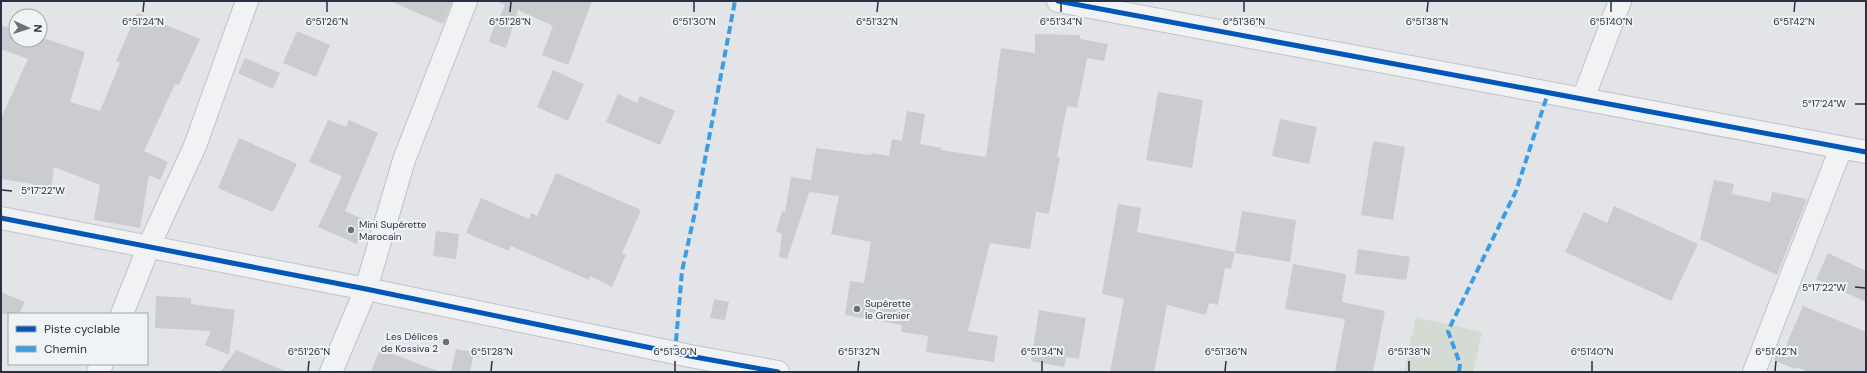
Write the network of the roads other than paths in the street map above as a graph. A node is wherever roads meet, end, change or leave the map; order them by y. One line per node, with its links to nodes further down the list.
1 (247, 1): 9 (street)
2 (466, 1): 10 (street)
3 (1058, 1): 5 (street)
4 (1620, 1): 5 (street)
5 (1583, 99): 6 (street)
6 (1841, 148): 7 (street); 15 (street)
7 (1866, 152)
8 (1, 218): 9 (street)
9 (149, 246): 10 (street); 11 (street)
10 (366, 289): 12 (street); 13 (street)
11 (122, 313)
12 (691, 364): 14 (street)
13 (331, 372)
14 (778, 372)
15 (1754, 372)

